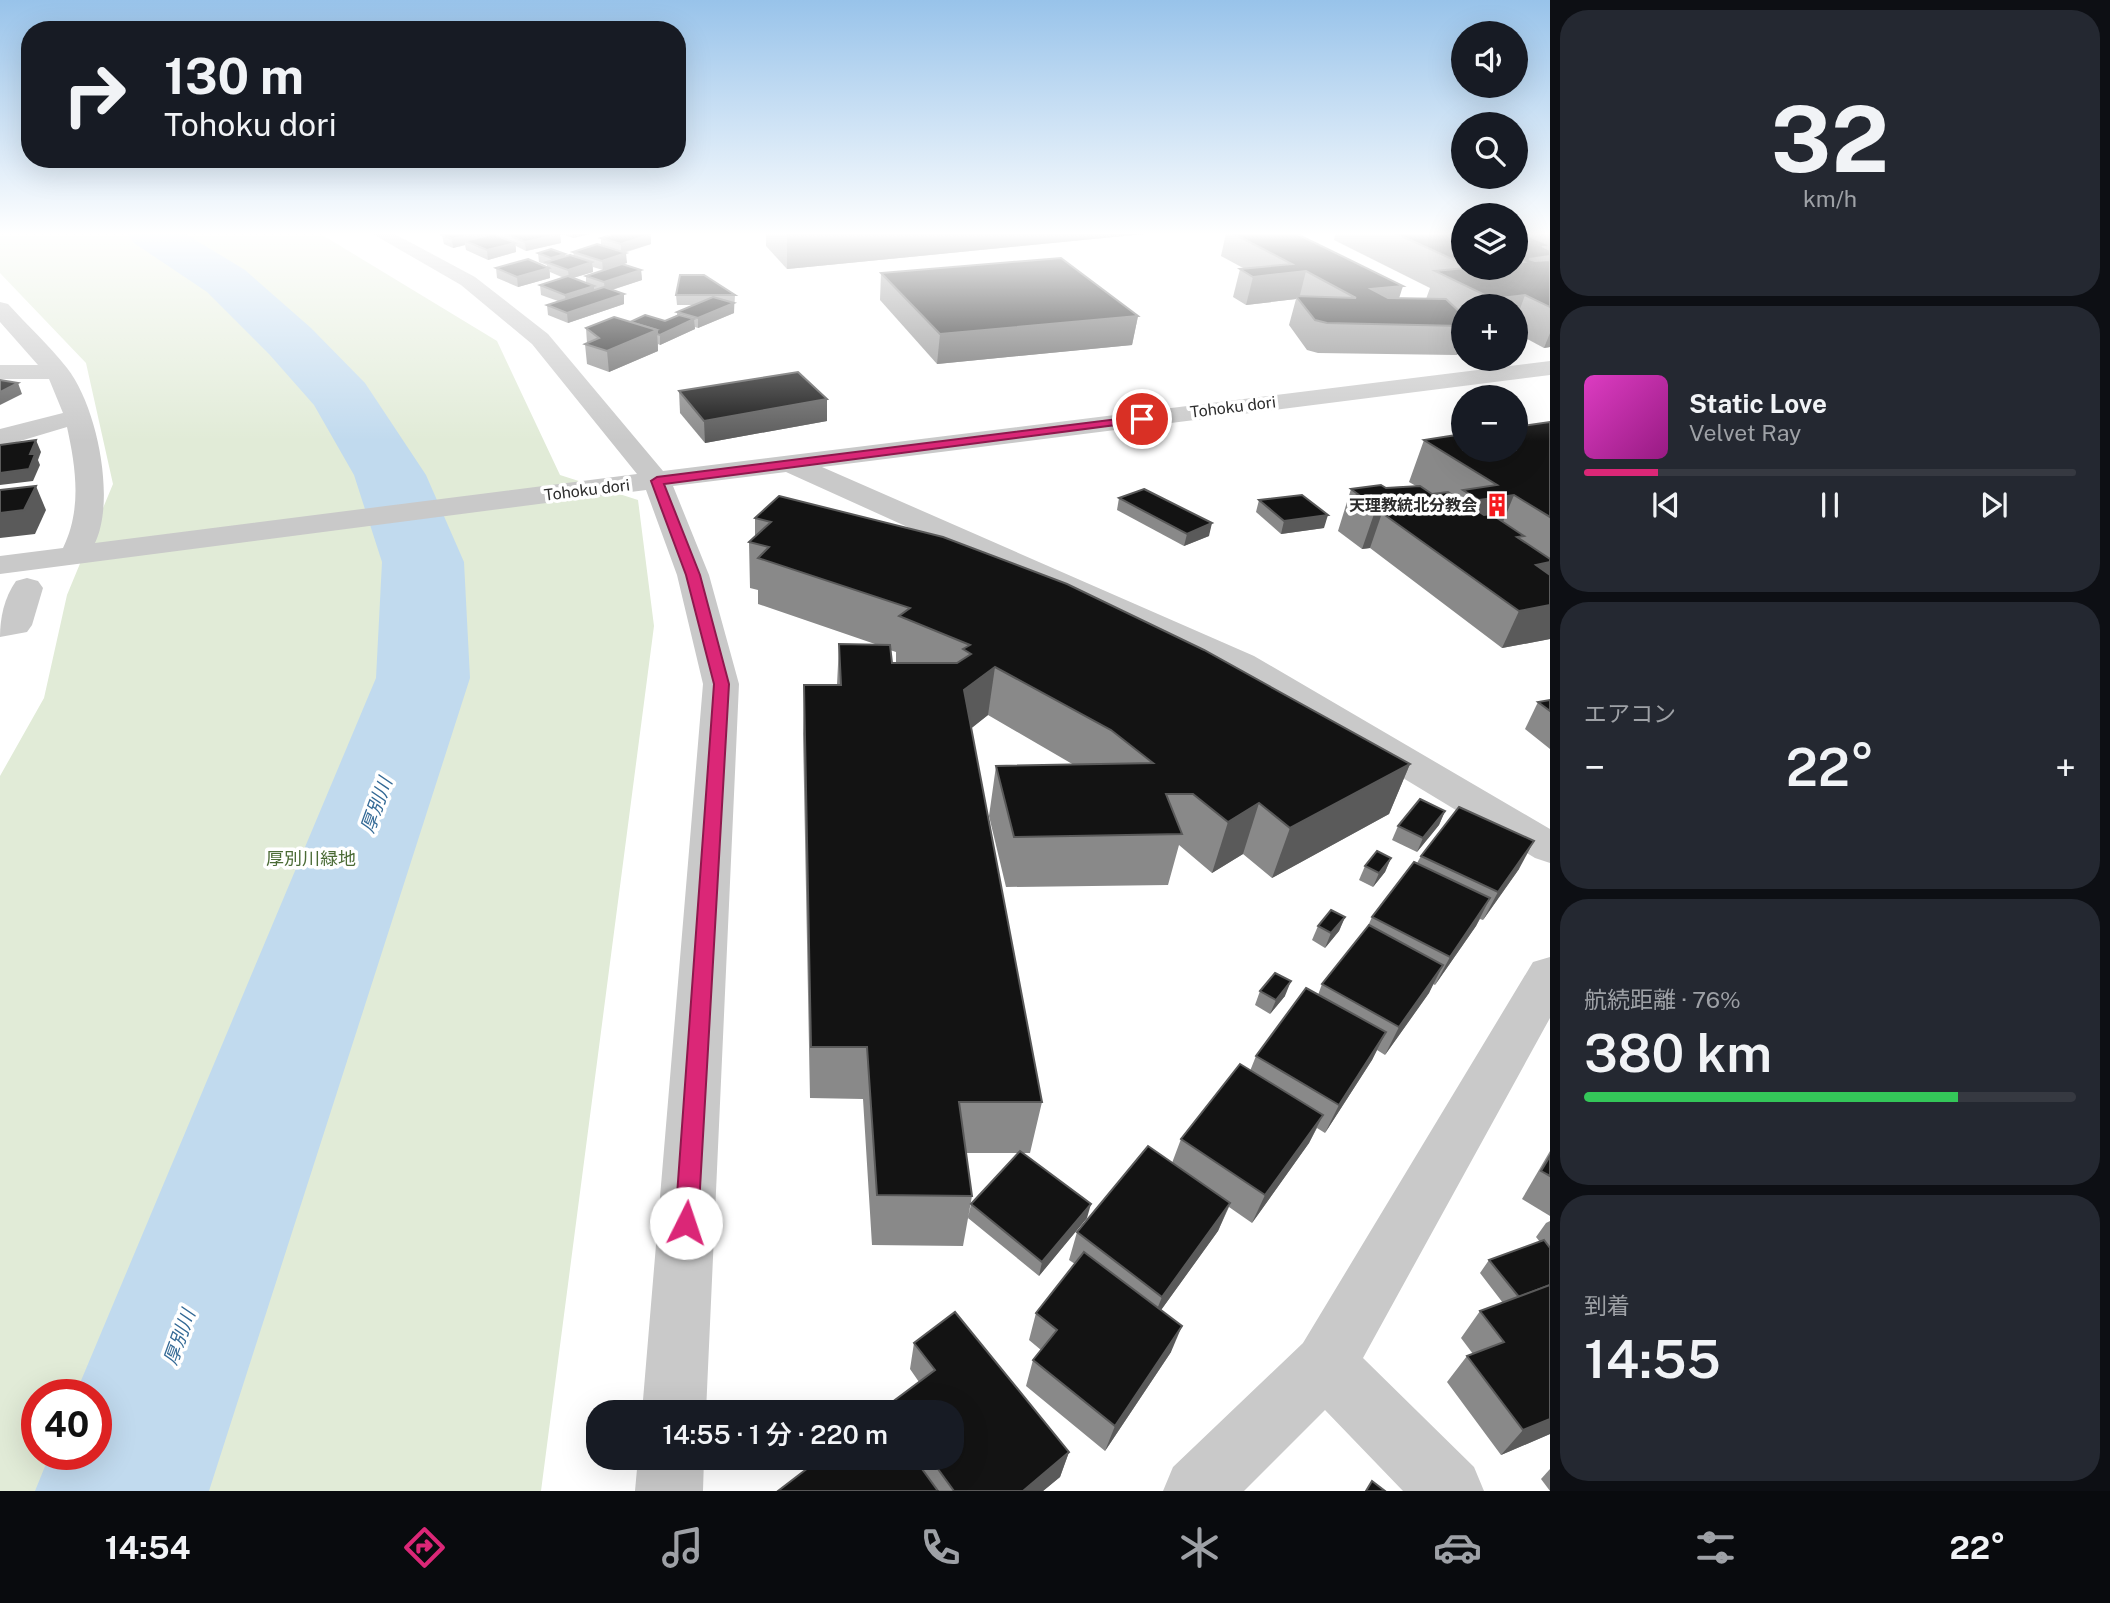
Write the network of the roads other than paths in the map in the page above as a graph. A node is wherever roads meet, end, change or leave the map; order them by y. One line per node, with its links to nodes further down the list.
1 (495, 303): 9 (street)
2 (0, 309): 5 (street)
3 (1550, 368): 8 (street, Tohoku dori)
4 (0, 372): 5 (street)
5 (58, 372): 6 (street)
6 (78, 417): 7 (street); 10 (street)
7 (0, 439)
8 (789, 463): 9 (street, Tohoku dori); 14 (street)
9 (657, 481): 10 (street, Tohoku dori); 17 (street)
10 (74, 556): 11 (street, Tohoku dori)
11 (0, 565)
12 (27, 588): 13 (street)
13 (0, 627)
14 (1550, 848)
15 (1542, 1009): 16 (street)
16 (1325, 1365): 20 (street); 21 (street)
17 (675, 1400)
18 (670, 1470): 19 (street)
19 (669, 1491)
20 (1197, 1491)
21 (1450, 1491)

